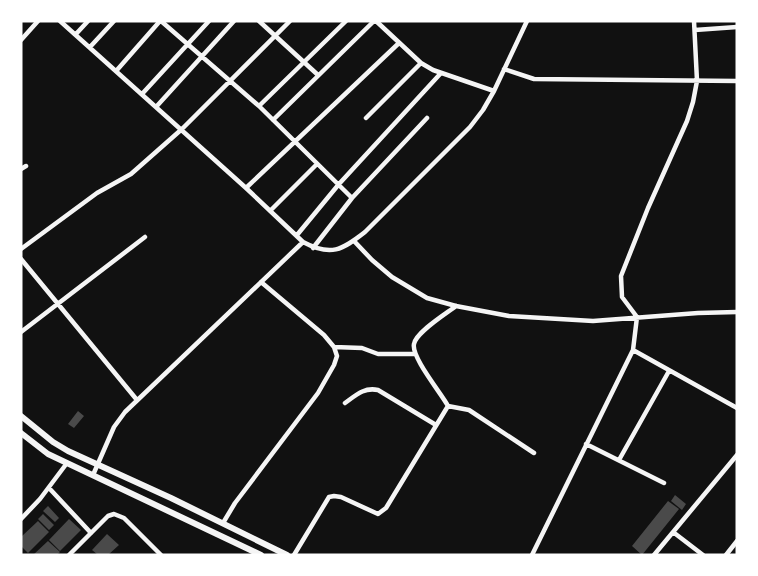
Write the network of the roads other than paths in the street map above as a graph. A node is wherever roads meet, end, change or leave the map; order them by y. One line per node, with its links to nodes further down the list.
1 (38, 21): 18 (street)
2 (60, 21): 16 (street)
3 (88, 21): 16 (street)
4 (114, 21): 21 (street)
5 (161, 21): 20 (street); 26 (street)
6 (209, 21): 20 (street)
7 (234, 21): 22 (street)
8 (259, 21): 17 (street)
9 (290, 21): 17 (street)
10 (346, 21): 23 (street)
11 (375, 21): 19 (street); 28 (street)
12 (527, 21): 25 (street)
13 (694, 21): 15 (street)
14 (737, 27): 15 (street)
15 (695, 30): 30 (street)
16 (76, 34): 21 (street)
17 (276, 36): 23 (street); 29 (street)
18 (21, 40)
19 (399, 43): 24 (street); 40 (street)
20 (188, 45): 22 (street); 33 (street)
21 (90, 47): 26 (street)
22 (202, 57): 29 (street); 35 (street)
23 (304, 62): 28 (street); 34 (street)
24 (422, 63): 27 (street); 36 (street)
25 (504, 69): 30 (street); 32 (street)
26 (117, 70): 33 (street)
27 (441, 73): 32 (street); 42 (street)
28 (318, 75): 38 (street)
29 (230, 81): 34 (street); 39 (street)
30 (698, 81): 31 (street); 57 (street)
31 (737, 81)
32 (494, 91): 48 (street)
33 (142, 94): 35 (street)
34 (259, 106): 38 (street)
35 (156, 107): 39 (street)
36 (366, 118)
37 (427, 118): 44 (street)
38 (273, 120): 40 (street)
39 (182, 129): 43 (street); 51 (street)
40 (296, 141): 41 (street); 43 (street)
41 (316, 164): 42 (street); 45 (street)
42 (339, 184): 44 (street); 46 (street)
43 (246, 188): 45 (street)
44 (352, 198): 50 (street)
45 (271, 210): 46 (street)
46 (297, 235): 49 (street)
47 (145, 237): 54 (street)
48 (354, 241): 50 (street); 55 (street)
49 (303, 242): 50 (street); 53 (street)
50 (314, 248)
51 (21, 249)
52 (21, 259): 54 (street)
53 (261, 282): 59 (street); 63 (street)
54 (58, 305): 58 (street); 63 (street)
55 (456, 306): 57 (street); 61 (street)
56 (737, 312): 57 (street)
57 (637, 317): 60 (street)
58 (21, 332)
59 (334, 346): 61 (street); 80 (street)
60 (633, 350): 62 (street); 70 (street)
61 (415, 354): 65 (street)
62 (669, 370): 66 (street); 73 (street)
63 (137, 400): 75 (street)
64 (345, 403): 68 (street)
65 (448, 406): 68 (street); 71 (street)
66 (737, 408)
67 (21, 416): 75 (street)
68 (436, 425): 88 (street)
69 (21, 433): 74 (street)
70 (586, 444): 73 (street); 89 (street)
71 (534, 453)
72 (737, 455): 81 (street)
73 (619, 460): 77 (street)
74 (68, 463): 76 (street); 78 (street)
75 (98, 464): 76 (street); 80 (street)
76 (93, 475): 86 (street)
77 (664, 483)
78 (49, 488): 79 (street); 82 (street)
79 (21, 519)
80 (223, 523): 87 (street)
81 (673, 532): 90 (street); 91 (street)
82 (92, 533): 84 (street); 85 (street)
83 (737, 541): 92 (street)
84 (69, 555)
85 (161, 555)
86 (261, 555)
87 (287, 555)
88 (294, 555)
89 (532, 555)
90 (654, 555)
91 (703, 555)
92 (726, 555)

